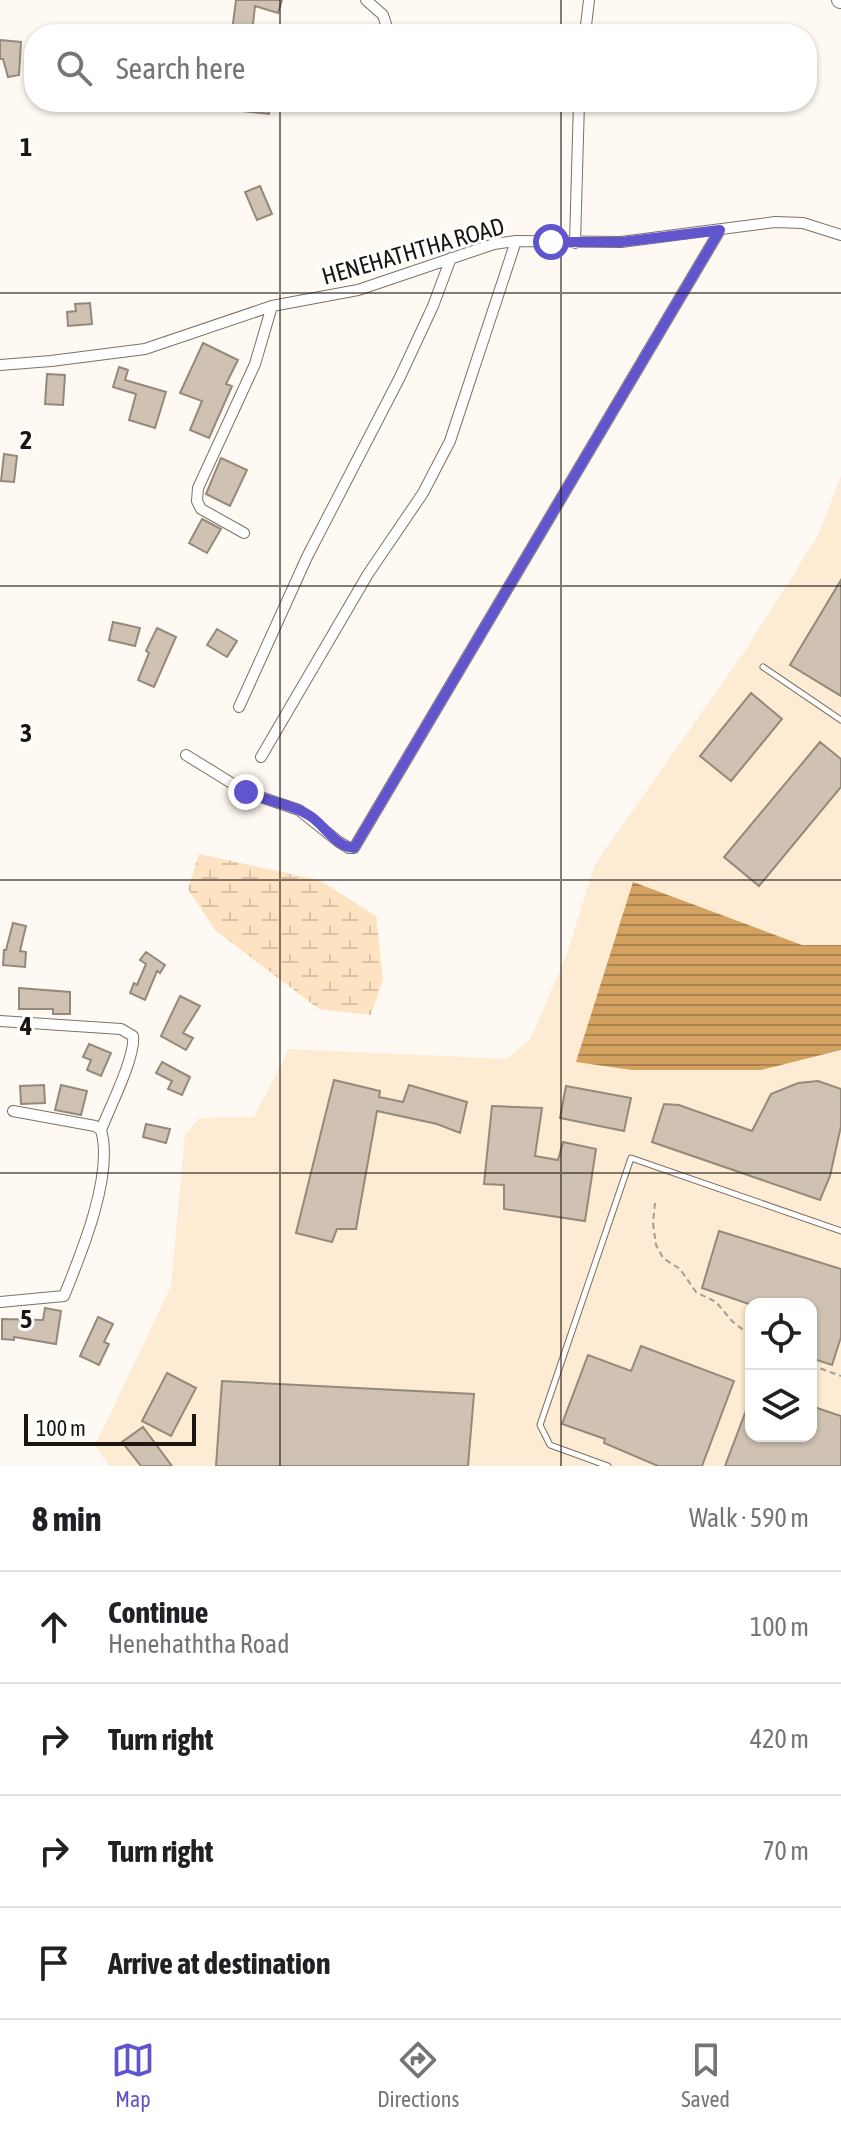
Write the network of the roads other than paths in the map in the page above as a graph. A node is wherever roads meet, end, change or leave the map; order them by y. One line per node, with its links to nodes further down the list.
1 (366, 0): 3 (street)
2 (589, 0): 4 (street)
3 (386, 24)
4 (586, 24)
5 (579, 112): 9 (street)
6 (720, 230): 7 (street, HENEHATHTHA ROAD); 9 (street, HENEHATHTHA ROAD); 17 (street)
7 (841, 235)
8 (516, 241): 9 (street, HENEHATHTHA ROAD); 10 (street, HENEHATHTHA ROAD); 18 (street)
9 (575, 243)
10 (451, 258): 11 (street, HENEHATHTHA ROAD); 15 (street)
11 (272, 306): 12 (street, HENEHATHTHA ROAD); 13 (street)
12 (0, 365)
13 (244, 533)
14 (763, 667): 16 (lane)
15 (239, 707)
16 (841, 720)
17 (186, 755)
18 (261, 757)
19 (0, 1021): 21 (street)
20 (13, 1111): 21 (street)
21 (101, 1130): 23 (street)
22 (841, 1231): 24 (lane)
23 (0, 1302)
24 (608, 1466)

